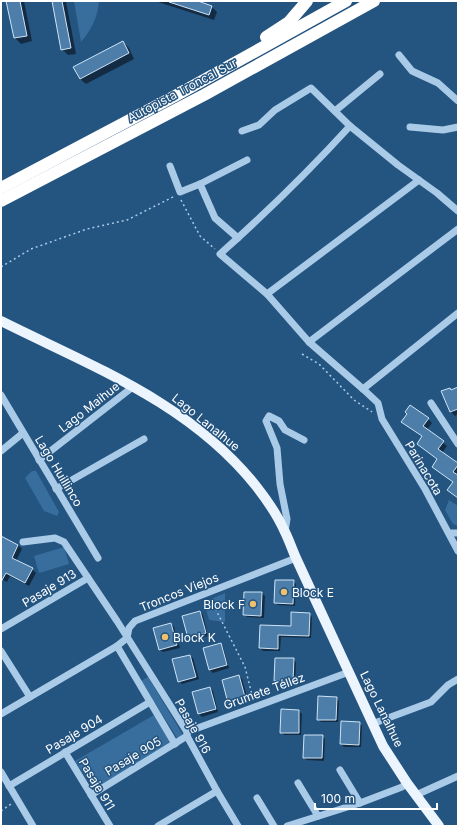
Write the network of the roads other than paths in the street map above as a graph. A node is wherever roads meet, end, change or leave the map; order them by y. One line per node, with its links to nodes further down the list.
1 (307, 1): 8 (highway)
2 (346, 1): 8 (highway, Autopista Troncal Sur)
3 (374, 1): 5 (highway, Autopista Troncal Sur)
4 (386, 1): 5 (highway)
5 (338, 21): 20 (highway, Autopista Troncal Sur)
6 (399, 55): 9 (street)
7 (380, 74): 10 (street)
8 (175, 96): 19 (highway, Autopista Troncal Sur)
9 (458, 101)
10 (335, 111): 11 (street); 14 (street)
11 (350, 126): 17 (street); 24 (street)
12 (410, 127): 13 (street)
13 (458, 127)
14 (242, 131)
15 (247, 160): 18 (street)
16 (170, 166): 18 (street)
17 (419, 180): 21 (street); 25 (street)
18 (200, 184): 24 (street)
19 (1, 188)
20 (1, 201)
21 (455, 204): 22 (street)
22 (458, 211)
23 (458, 229): 28 (street)
24 (238, 238): 25 (street, Parinacota)
25 (267, 294): 28 (street, Parinacota)
26 (458, 313): 30 (street)
27 (1, 321): 29 (main road, Lago Lanalhue)
28 (310, 342): 30 (street, Parinacota)
29 (134, 386): 38 (street, Lago Maihue); 40 (main road, Lago Lanalhue)
30 (363, 389): 41 (street, Parinacota)
31 (1, 396): 33 (street, Lago Huillinco)
32 (431, 403): 36 (street)
33 (23, 433): 37 (street); 38 (street, Lago Huillinco)
34 (144, 438): 39 (street)
35 (304, 440): 40 (street)
36 (458, 444)
37 (1, 451)
38 (39, 460): 39 (street, Lago Huillinco)
39 (56, 489): 45 (street, Lago Huillinco)
40 (286, 532): 46 (main road, Lago Lanalhue)
41 (449, 533): 42 (street); 44 (street, Parinacota)
42 (458, 533)
43 (23, 542): 47 (street, Pasaje 916)
44 (458, 551)
45 (98, 558)
46 (296, 558): 49 (street, Troncos Viejos); 52 (main road, Lago Lanalhue)
47 (88, 578): 48 (street, Pasaje 913); 49 (street, Pasaje 916)
48 (1, 629)
49 (127, 638): 50 (street, Troncos Viejos); 58 (street, Pasaje 916)
50 (117, 646): 54 (street, Troncos Viejos); 55 (street, Pasaje 916)
51 (1, 651): 54 (street)
52 (349, 672): 57 (main road, Lago Lanalhue); 58 (street, Grumete Téllez)
53 (458, 679): 57 (street)
54 (30, 697): 56 (street, Troncos Viejos)
55 (150, 702): 59 (street, Pasaje 916); 60 (street, Pasaje 904)
56 (1, 714)
57 (372, 724): 64 (main road, Lago Lanalhue)
58 (187, 734): 59 (street, Pasaje 905); 67 (street, Pasaje 916)
59 (175, 744): 68 (street, Pasaje 905)
60 (66, 752): 66 (street, Pasaje 904); 68 (street, Pasaje 911)
61 (340, 770): 71 (street)
62 (1, 772): 66 (street)
63 (458, 776): 69 (street)
64 (407, 783): 69 (main road, Lago Lanalhue); 71 (street)
65 (298, 784): 72 (street)
66 (9, 786): 74 (street)
67 (217, 791): 76 (street); 77 (street, Pasaje 916)
68 (91, 795): 75 (street, Pasaje 911)
69 (416, 795): 73 (main road, Lago Lanalhue)
70 (257, 798): 78 (street)
71 (360, 803): 72 (street)
72 (318, 816): 79 (street)
73 (435, 825)
74 (33, 826)
75 (110, 826)
76 (158, 826)
77 (238, 826)
78 (274, 826)
79 (287, 826)

